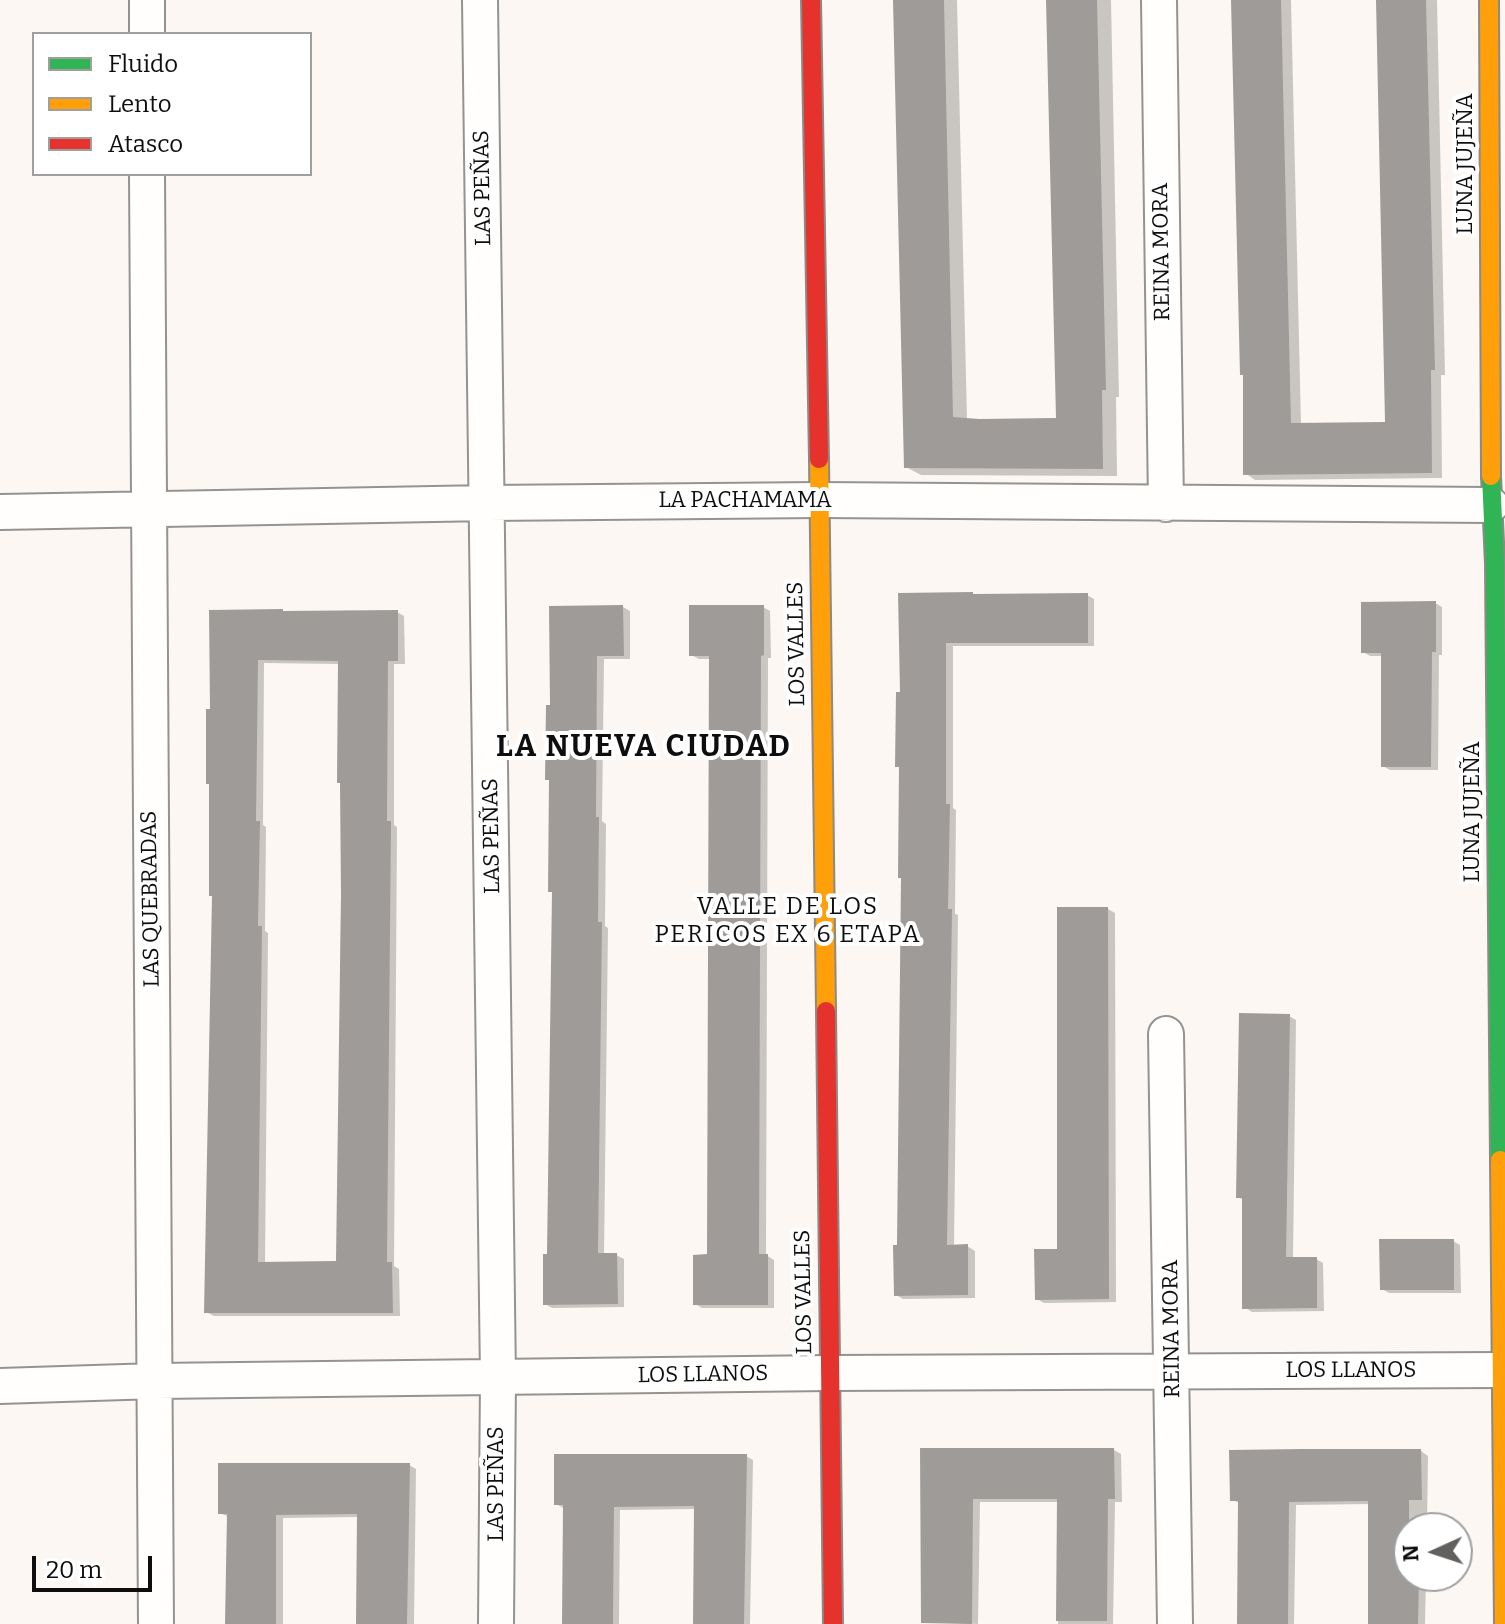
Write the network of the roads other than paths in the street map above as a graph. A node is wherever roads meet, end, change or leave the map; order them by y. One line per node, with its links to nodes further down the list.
1 (147, 0): 6 (street)
2 (480, 0): 9 (street, LAS PEÑAS)
3 (811, 0): 8 (street, LOS VALLES)
4 (1159, 0): 10 (street, REINA MORA)
5 (1489, 0): 11 (street, LUNA JUJEÑA)
6 (147, 32)
7 (147, 176): 12 (street, LAS QUEBRADAS)
8 (820, 500): 9 (street, LA PACHAMAMA); 10 (street, LA PACHAMAMA); 17 (street, LOS VALLES)
9 (488, 503): 12 (street, LA PACHAMAMA); 18 (street, LAS PEÑAS)
10 (1166, 504): 11 (street, LA PACHAMAMA)
11 (1491, 505): 15 (street, LUNA JUJEÑA)
12 (147, 510): 13 (street, LA PACHAMAMA); 19 (street, LAS QUEBRADAS)
13 (0, 512)
14 (1166, 1034): 16 (street, REINA MORA)
15 (1502, 1370): 16 (street, LOS LLANOS); 25 (street, LUNA JUJEÑA)
16 (1173, 1372): 17 (street, LOS LLANOS); 24 (street, REINA MORA)
17 (829, 1373): 18 (street, LOS LLANOS); 23 (street, LOS VALLES)
18 (498, 1378): 19 (street, LOS LLANOS); 22 (street, LAS PEÑAS)
19 (156, 1381): 20 (street, LOS LLANOS); 21 (street, LAS QUEBRADAS)
20 (0, 1386)
21 (156, 1624)
22 (496, 1624)
23 (833, 1624)
24 (1175, 1624)
25 (1504, 1624)

